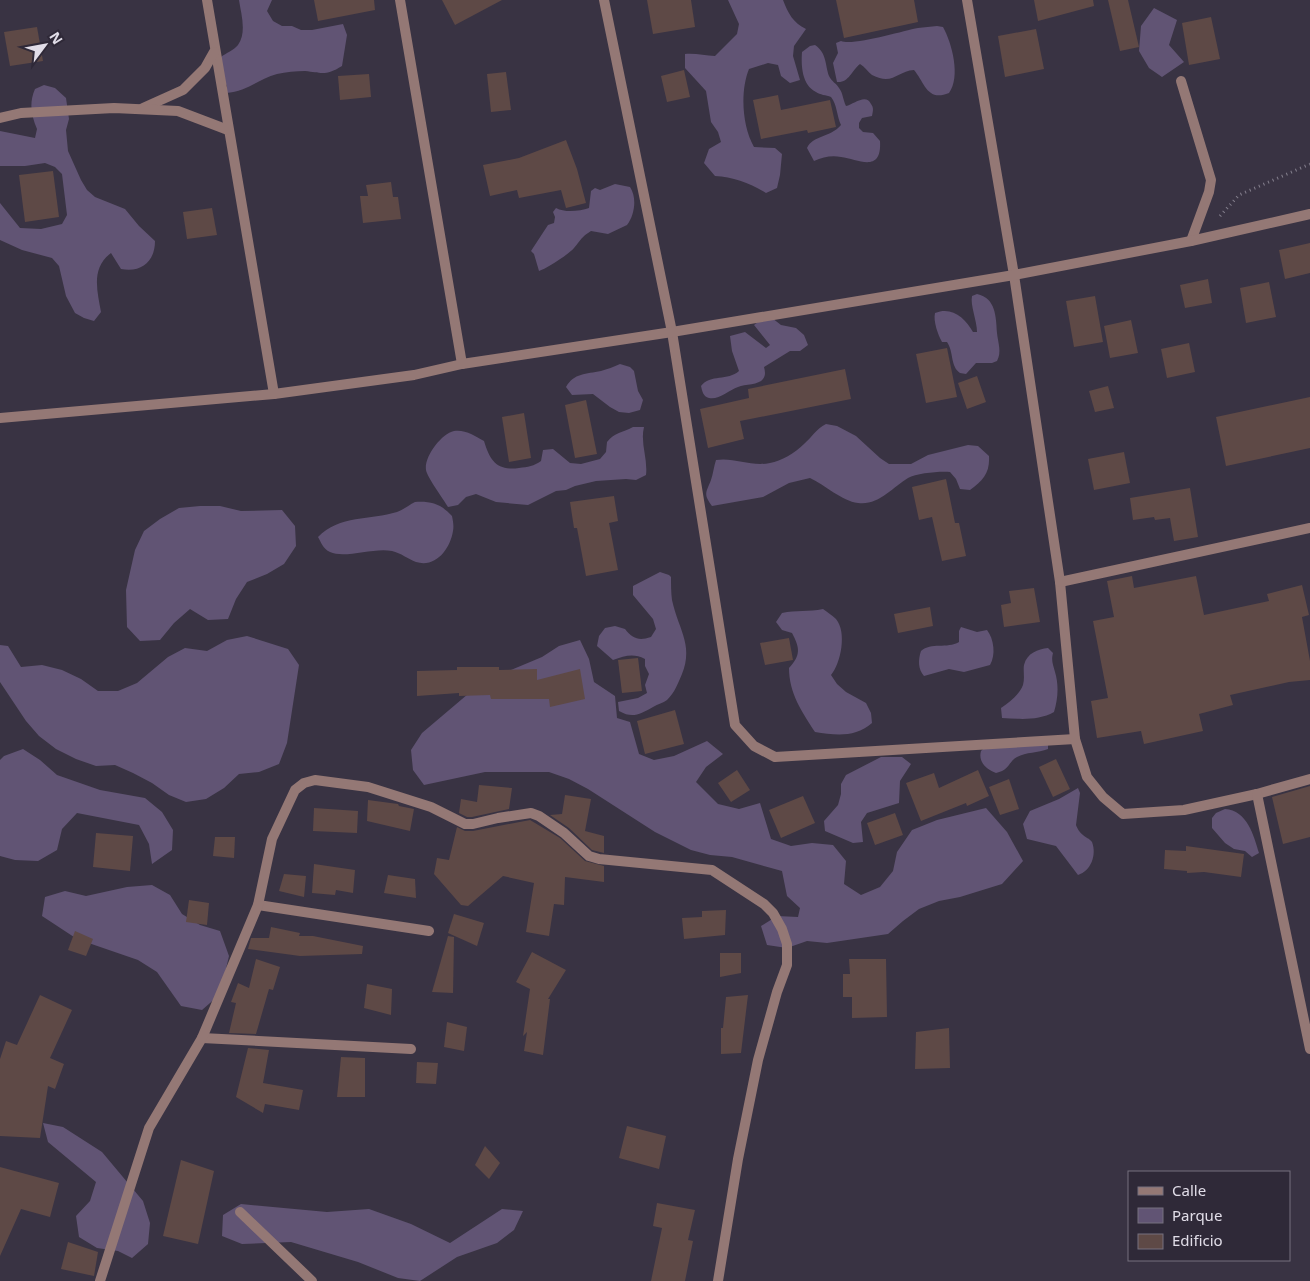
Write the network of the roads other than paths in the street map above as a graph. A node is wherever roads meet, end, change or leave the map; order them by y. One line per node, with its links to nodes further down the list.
1 (207, 0): 5 (street)
2 (400, 0): 14 (street)
3 (604, 0): 13 (street)
4 (967, 0): 12 (street)
5 (214, 52): 7 (street); 9 (street)
6 (1181, 81): 11 (street)
7 (140, 109): 8 (street); 9 (street)
8 (0, 118)
9 (228, 130): 15 (street)
10 (1310, 214): 11 (street)
11 (1194, 241): 12 (street)
12 (1014, 275): 13 (street); 18 (street)
13 (672, 332): 14 (street); 19 (street)
14 (462, 364): 15 (street)
15 (274, 394): 16 (street)
16 (0, 418)
17 (1310, 528): 18 (street)
18 (1060, 582): 19 (street)
19 (1075, 739): 21 (street)
20 (1310, 779): 21 (street)
21 (1257, 794): 26 (street)
22 (258, 905): 23 (street); 24 (street); 30 (street)
23 (429, 931)
24 (202, 1038): 25 (street); 28 (street)
25 (411, 1049)
26 (1310, 1049)
27 (240, 1212): 29 (street)
28 (100, 1281)
29 (312, 1281)
30 (718, 1281)

